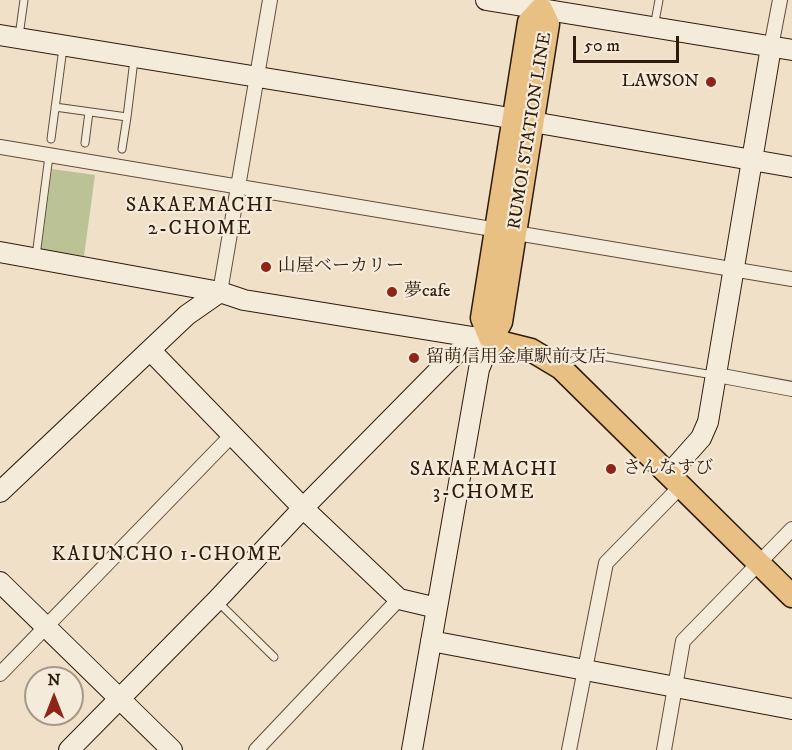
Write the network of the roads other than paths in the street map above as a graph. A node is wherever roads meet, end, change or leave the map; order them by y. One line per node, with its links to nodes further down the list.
1 (24, 0): 8 (lane)
2 (270, 0): 13 (street)
3 (486, 0): 6 (street)
4 (659, 0): 7 (lane)
5 (780, 0): 10 (street)
6 (542, 5): 7 (street); 17 (main road, RUMOI STATION LINE)
7 (654, 27): 10 (street)
8 (9, 37): 9 (street)
9 (64, 46): 12 (street); 14 (lane)
10 (771, 46): 11 (street); 23 (street)
11 (792, 50)
12 (135, 57): 13 (street); 16 (lane)
13 (258, 78): 17 (street); 25 (street)
14 (55, 107): 15 (lane); 18 (lane)
15 (89, 112): 16 (lane); 19 (lane)
16 (127, 117): 21 (lane)
17 (524, 121): 23 (street); 26 (main road, RUMOI STATION LINE)
18 (51, 139)
19 (85, 143)
20 (0, 147): 22 (street)
21 (122, 149)
22 (49, 156): 25 (street); 28 (lane)
23 (752, 161): 24 (street); 29 (street)
24 (792, 167)
25 (239, 187): 26 (street); 31 (street)
26 (506, 231): 29 (street); 32 (main road, RUMOI STATION LINE)
27 (0, 252): 28 (street)
28 (35, 258): 31 (street)
29 (735, 269): 30 (street); 35 (street)
30 (792, 279)
31 (220, 292): 32 (street); 33 (street)
32 (484, 339): 34 (main road); 40 (street); 47 (street)
33 (150, 350): 37 (street); 39 (street)
34 (561, 368): 35 (lane); 38 (main road)
35 (717, 375): 36 (street); 38 (street)
36 (792, 389)
37 (231, 436): 40 (street); 48 (street)
38 (675, 480): 42 (main road); 51 (street)
39 (0, 492)
40 (303, 508): 45 (street); 46 (street)
41 (792, 529): 42 (street)
42 (759, 563): 44 (main road); 53 (street)
43 (0, 582): 48 (street)
44 (792, 596)
45 (399, 599): 47 (street); 58 (street)
46 (216, 600): 50 (lane); 54 (street)
47 (437, 608): 49 (street)
48 (45, 627): 52 (street); 54 (street)
49 (431, 641): 51 (street); 59 (street)
50 (274, 657)
51 (584, 670): 53 (street); 60 (street)
52 (0, 674)
53 (675, 687): 55 (street); 61 (street)
54 (119, 699): 56 (street); 57 (street)
55 (792, 709)
56 (69, 750)
57 (172, 750)
58 (256, 750)
59 (412, 750)
60 (569, 750)
61 (664, 750)

